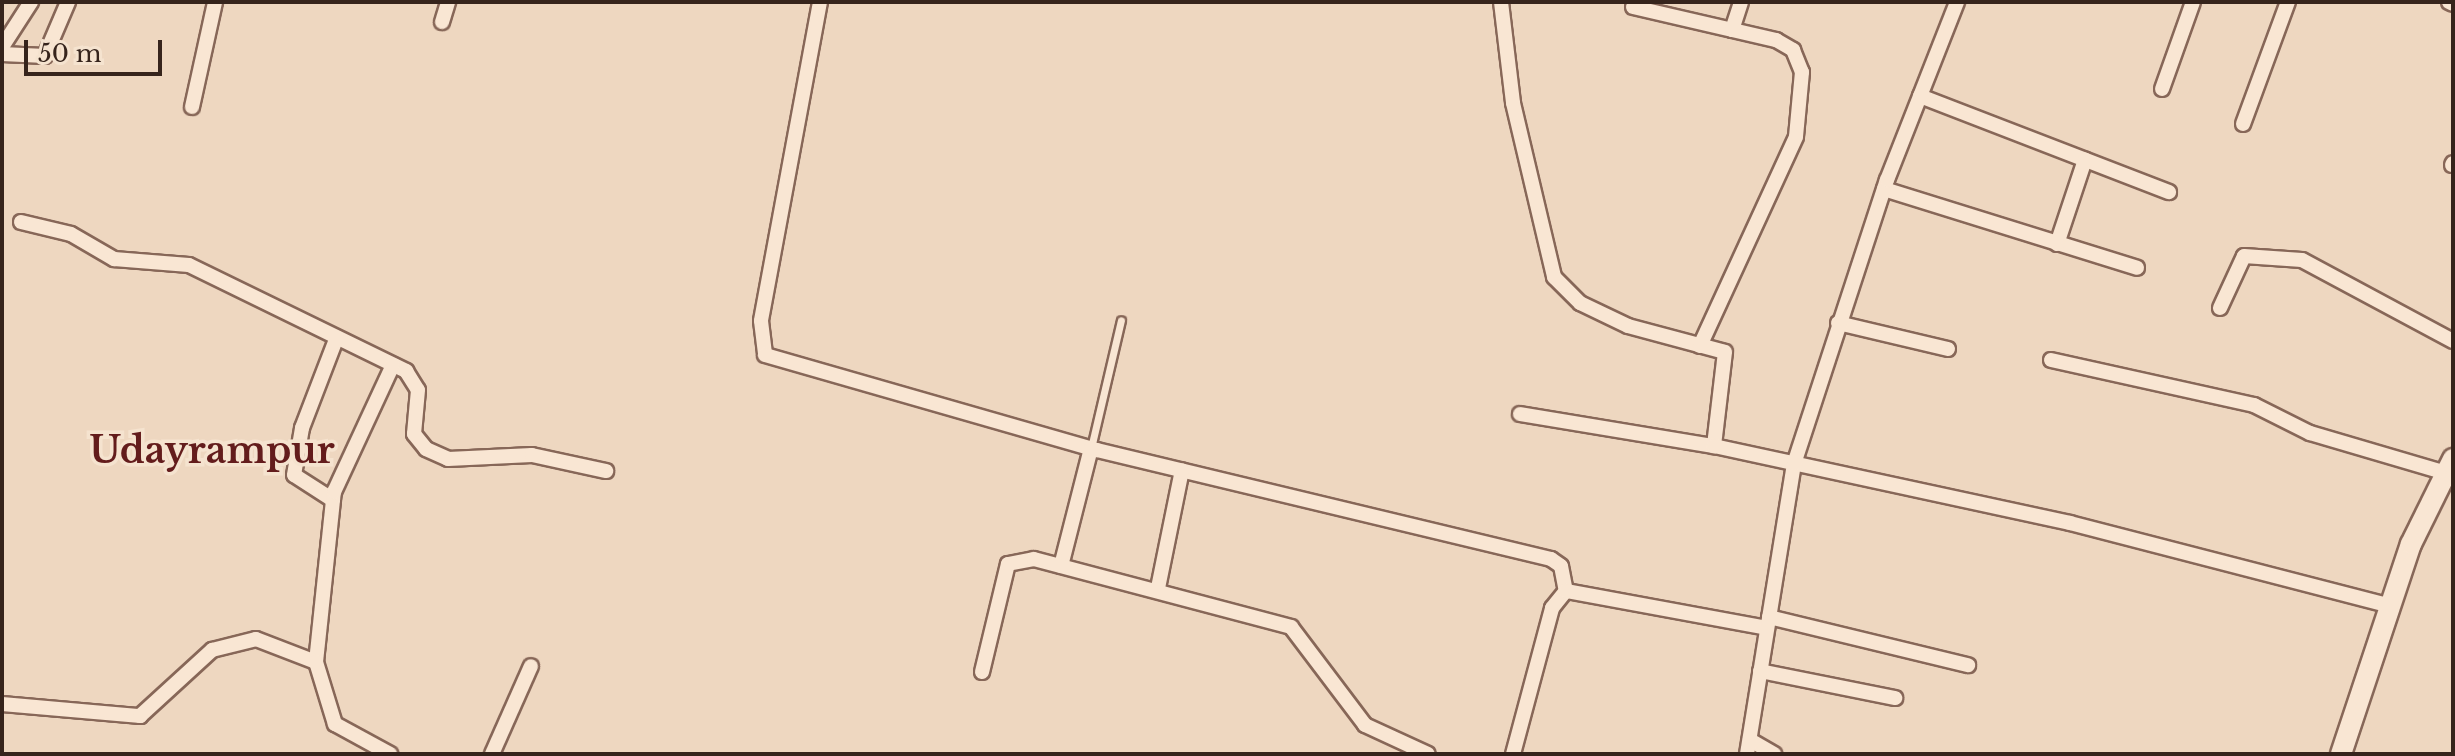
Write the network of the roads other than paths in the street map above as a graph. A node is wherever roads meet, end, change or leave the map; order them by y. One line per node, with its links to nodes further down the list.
1 (31, 2): 14 (street)
2 (68, 2): 15 (street)
3 (215, 2): 18 (street)
4 (448, 2): 12 (street)
5 (820, 2): 37 (street)
6 (1501, 2): 31 (street)
7 (1741, 2): 13 (street)
8 (1957, 2): 17 (street)
9 (2193, 2): 16 (street)
10 (2288, 2): 19 (street)
11 (1633, 7): 13 (street)
12 (442, 22)
13 (1732, 30): 31 (street)
14 (2, 47)
15 (2, 54)
16 (2162, 89)
17 (1920, 96): 20 (street); 21 (street)
18 (192, 107)
19 (2243, 124)
20 (2085, 160): 22 (street); 24 (street)
21 (1884, 189): 24 (street); 28 (street)
22 (2169, 192)
23 (21, 222): 29 (street)
24 (2057, 244): 25 (street)
25 (2137, 268)
26 (2220, 308): 30 (street)
27 (1121, 320): 37 (lane)
28 (1838, 323): 32 (street); 38 (street)
29 (337, 337): 34 (street); 42 (street)
30 (2453, 341)
31 (1700, 346): 36 (street)
32 (1948, 349)
33 (2051, 360): 39 (street)
34 (393, 365): 41 (street); 42 (street)
35 (1520, 414): 36 (street)
36 (1714, 446): 38 (street)
37 (1091, 448): 40 (street); 43 (street)
38 (1794, 464): 46 (street); 47 (street)
39 (2450, 466): 46 (main road)
40 (1182, 470): 44 (street); 45 (street)
41 (606, 471)
42 (333, 500): 48 (street)
43 (1061, 566): 44 (street); 52 (street)
44 (1158, 588): 58 (street)
45 (1566, 591): 47 (street); 59 (street)
46 (2392, 606): 61 (main road)
47 (1768, 622): 49 (street); 51 (street)
48 (316, 662): 54 (street); 56 (street)
49 (1968, 665)
50 (531, 666): 57 (street)
51 (1760, 671): 53 (street); 55 (street)
52 (982, 672)
53 (1895, 698)
54 (2, 704)
55 (1748, 747): 60 (street)
56 (390, 754)
57 (492, 754)
58 (1428, 754)
59 (1513, 754)
60 (1774, 754)
61 (2341, 754)

